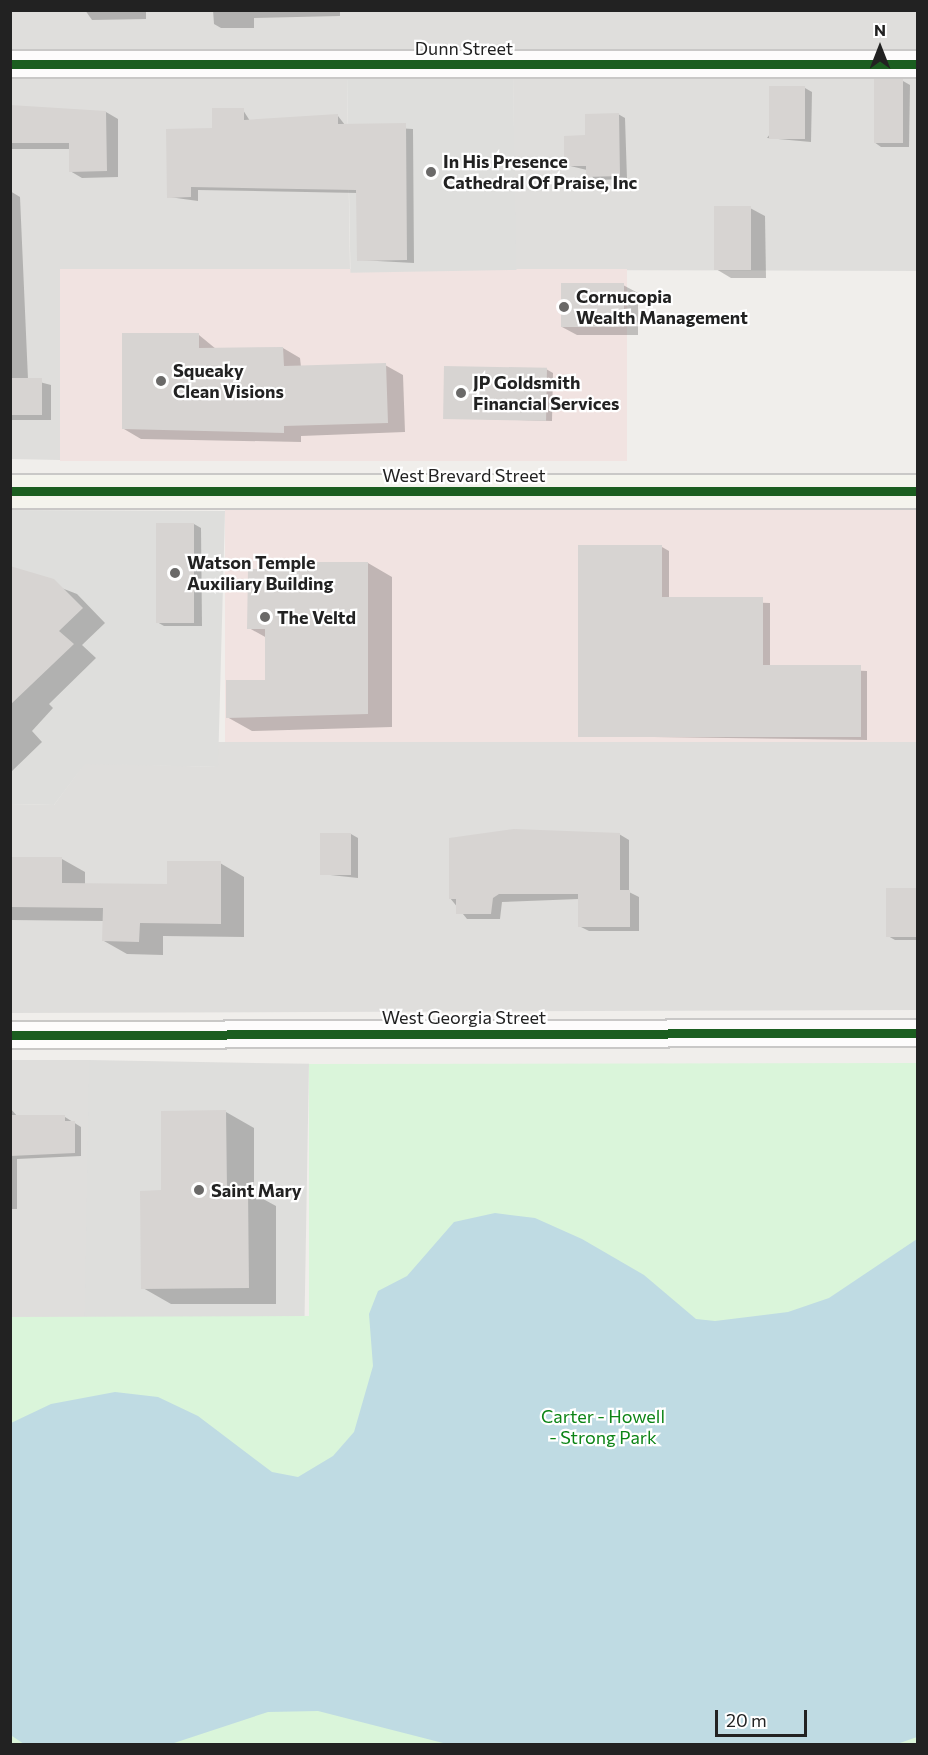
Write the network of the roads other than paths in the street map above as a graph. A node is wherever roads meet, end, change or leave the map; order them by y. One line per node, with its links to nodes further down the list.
1 (10, 64): 2 (street, Dunn Street)
2 (918, 64)
3 (10, 490): 4 (street, West Brevard Street)
4 (918, 490)
5 (918, 1033): 6 (street, West Georgia Street)
6 (10, 1035)

